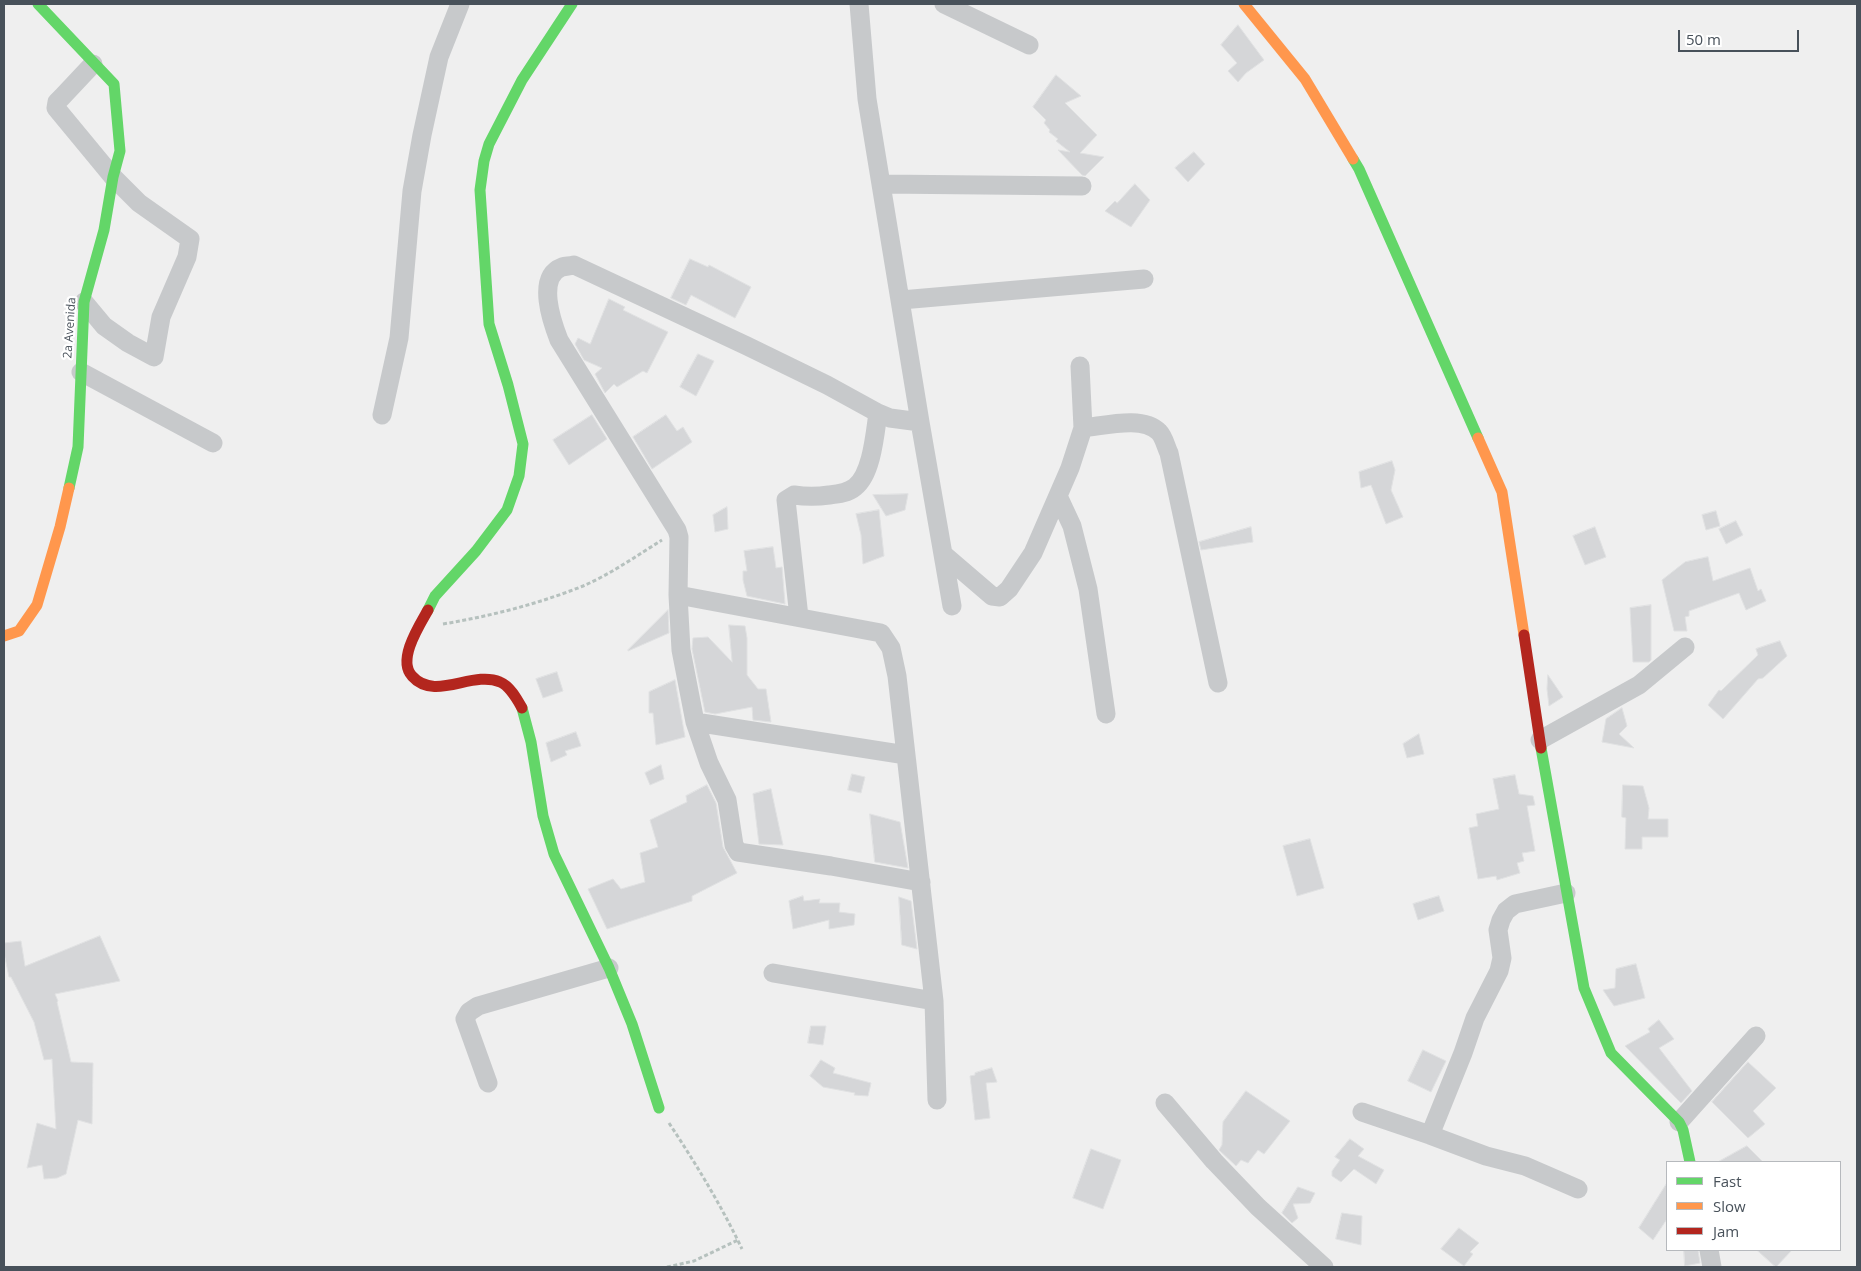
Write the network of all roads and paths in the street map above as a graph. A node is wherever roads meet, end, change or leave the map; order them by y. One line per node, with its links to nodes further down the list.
1 (38, 4): 8 (street, 2a Avenida)
2 (460, 4): 18 (street)
3 (572, 4): 28 (street)
4 (859, 4): 10 (street)
5 (944, 4): 7 (street)
6 (1244, 4): 34 (street)
7 (1029, 45)
8 (93, 64): 9 (street, 2a Avenida); 9 (street)
9 (113, 177): 14 (street, 2a Avenida); 14 (street)
10 (882, 184): 11 (street); 13 (street)
11 (1082, 186)
12 (1144, 279): 13 (street)
13 (901, 300): 19 (street)
14 (84, 302): 16 (street, 2a Avenida)
15 (1080, 366): 20 (street)
16 (81, 372): 21 (street); 29 (street, 2a Avenida)
17 (878, 413): 19 (street); 23 (street); 27 (street)
18 (382, 415)
19 (920, 422): 24 (street)
20 (1083, 428): 22 (street); 31 (street)
21 (213, 443)
22 (1058, 496): 24 (street); 32 (street)
23 (677, 530): 25 (street); 28 (path)
24 (943, 554): 26 (street)
25 (678, 595): 27 (street); 33 (street)
26 (952, 606)
27 (799, 617): 35 (street)
28 (418, 628): 38 (street)
29 (4, 636)
30 (1685, 647): 34 (street)
31 (1218, 683)
32 (1106, 714)
33 (695, 722): 35 (street); 36 (street)
34 (1540, 740): 37 (street)
35 (906, 756): 36 (street)
36 (921, 882): 40 (street)
37 (1566, 893): 47 (street); 48 (street)
38 (609, 968): 42 (street); 45 (street)
39 (773, 973): 40 (street)
40 (934, 1001): 43 (street)
41 (1756, 1036): 47 (street)
42 (488, 1083)
43 (937, 1100)
44 (1165, 1103): 55 (street)
45 (659, 1108): 51 (path)
46 (1362, 1112): 48 (street)
47 (1679, 1122): 49 (street)
48 (1430, 1135): 50 (street)
49 (1690, 1161)
50 (1578, 1189)
51 (738, 1240): 52 (path); 54 (path)
52 (742, 1249)
53 (1709, 1251): 56 (street)
54 (668, 1267)
55 (1324, 1267)
56 (1712, 1267)

